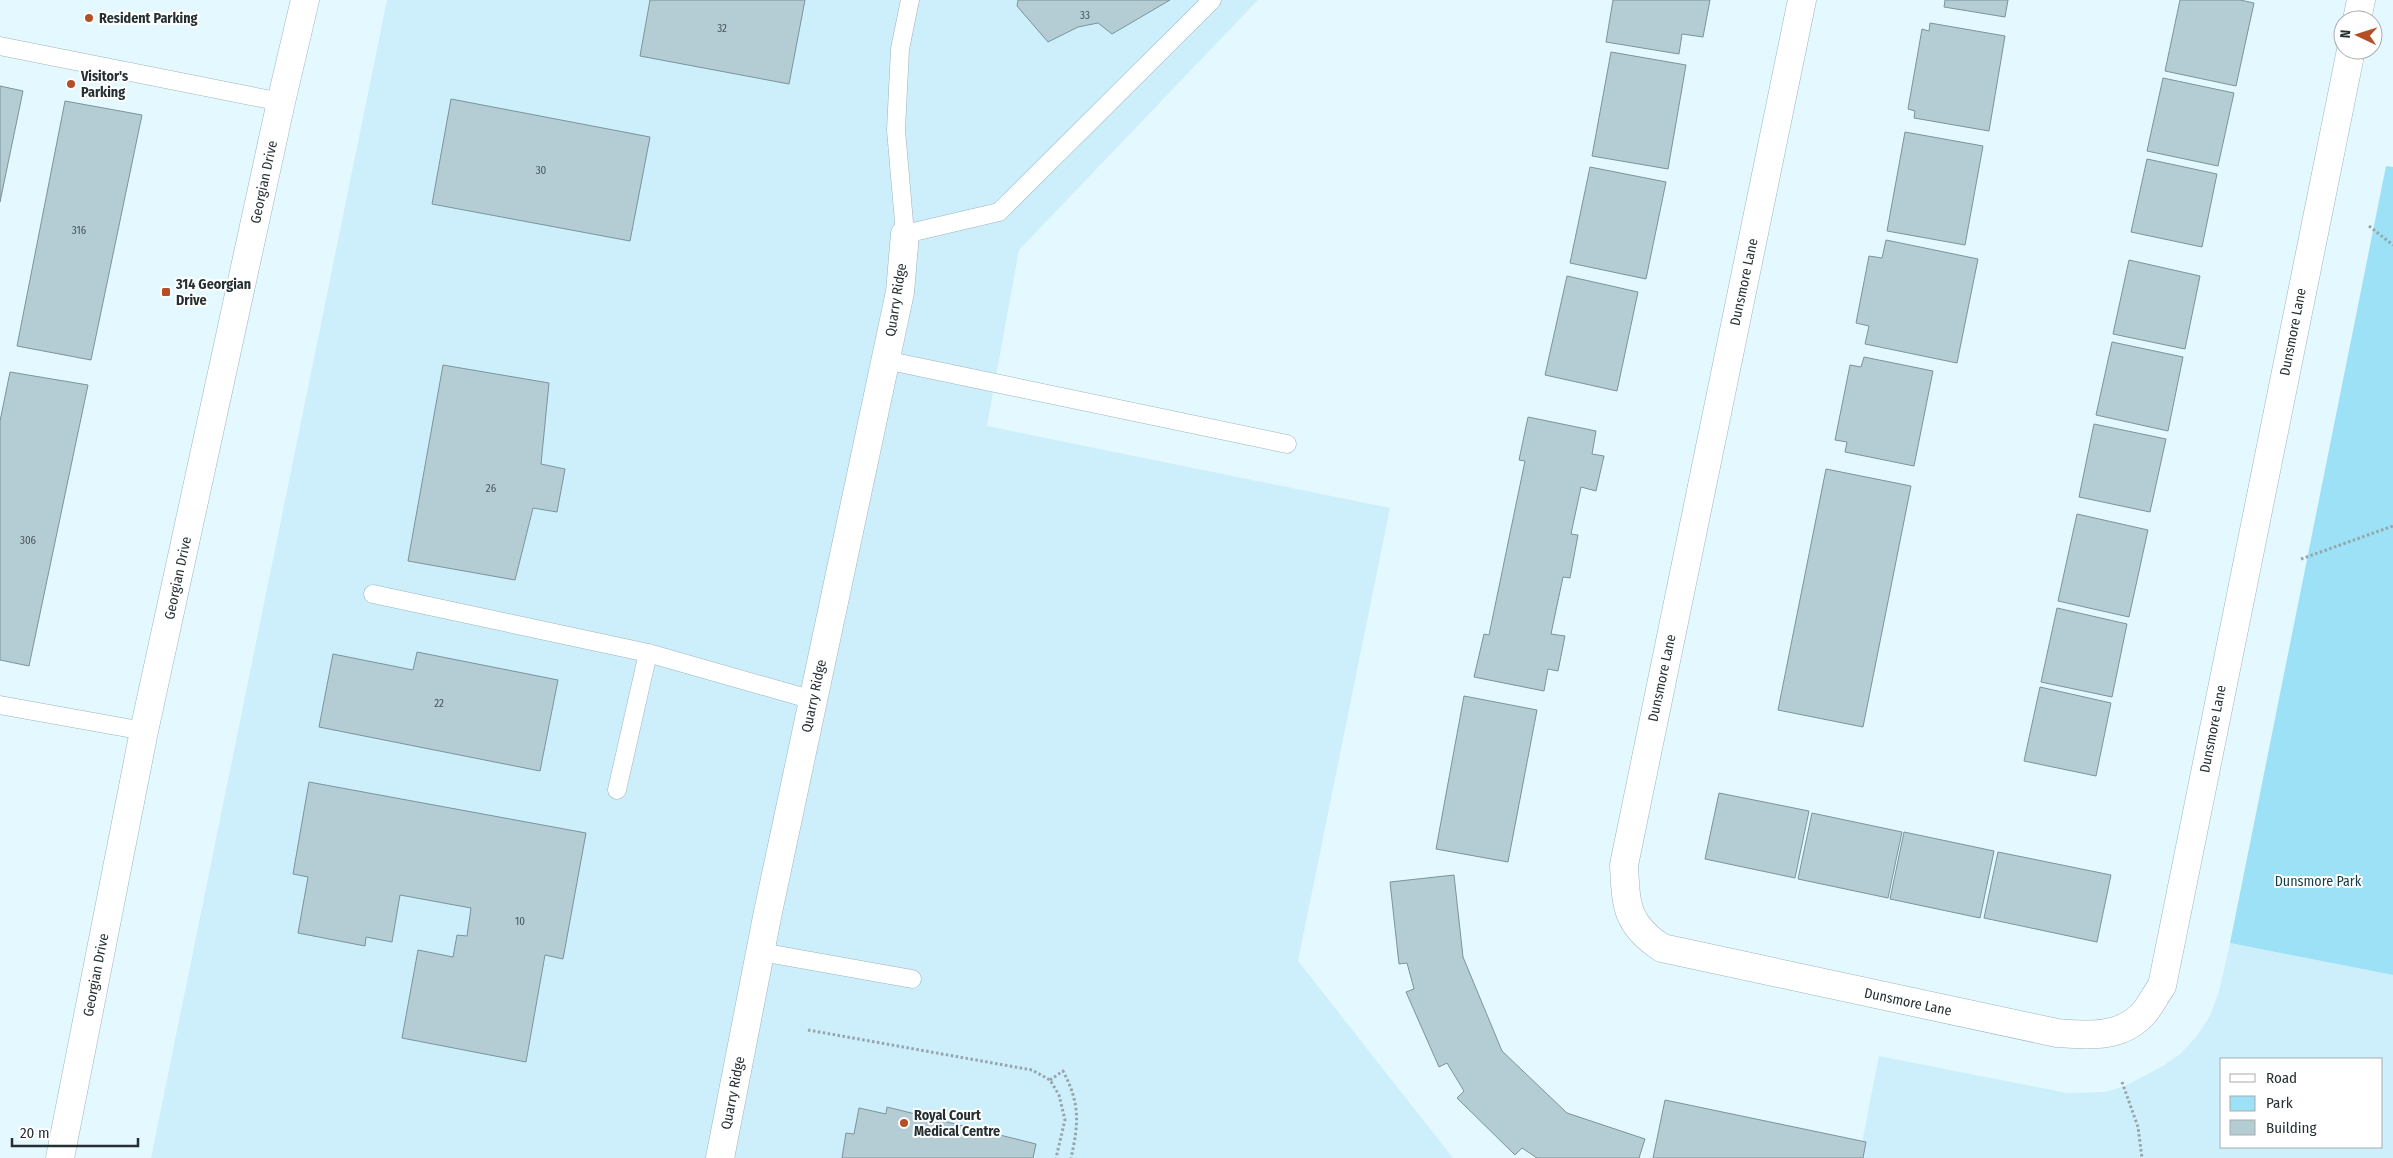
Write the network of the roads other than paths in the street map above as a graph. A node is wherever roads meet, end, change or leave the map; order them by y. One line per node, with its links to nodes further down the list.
1 (306, 0): 7 (street, Georgian Drive)
2 (910, 0): 8 (lane)
3 (1212, 0): 8 (lane)
4 (1802, 0): 6 (street, Dunsmore Lane)
5 (0, 46): 7 (lane)
6 (2349, 60)
7 (281, 102): 15 (street, Georgian Drive)
8 (905, 234): 9 (street, Quarry Ridge)
9 (885, 360): 10 (lane); 13 (street, Quarry Ridge)
10 (1288, 444)
11 (373, 594): 12 (lane)
12 (648, 653): 13 (lane); 16 (lane)
13 (813, 700): 17 (street, Quarry Ridge)
14 (0, 705): 15 (lane)
15 (144, 731): 19 (street, Georgian Drive)
16 (617, 790)
17 (761, 952): 18 (lane); 20 (street, Quarry Ridge)
18 (912, 979)
19 (60, 1158)
20 (720, 1158)

